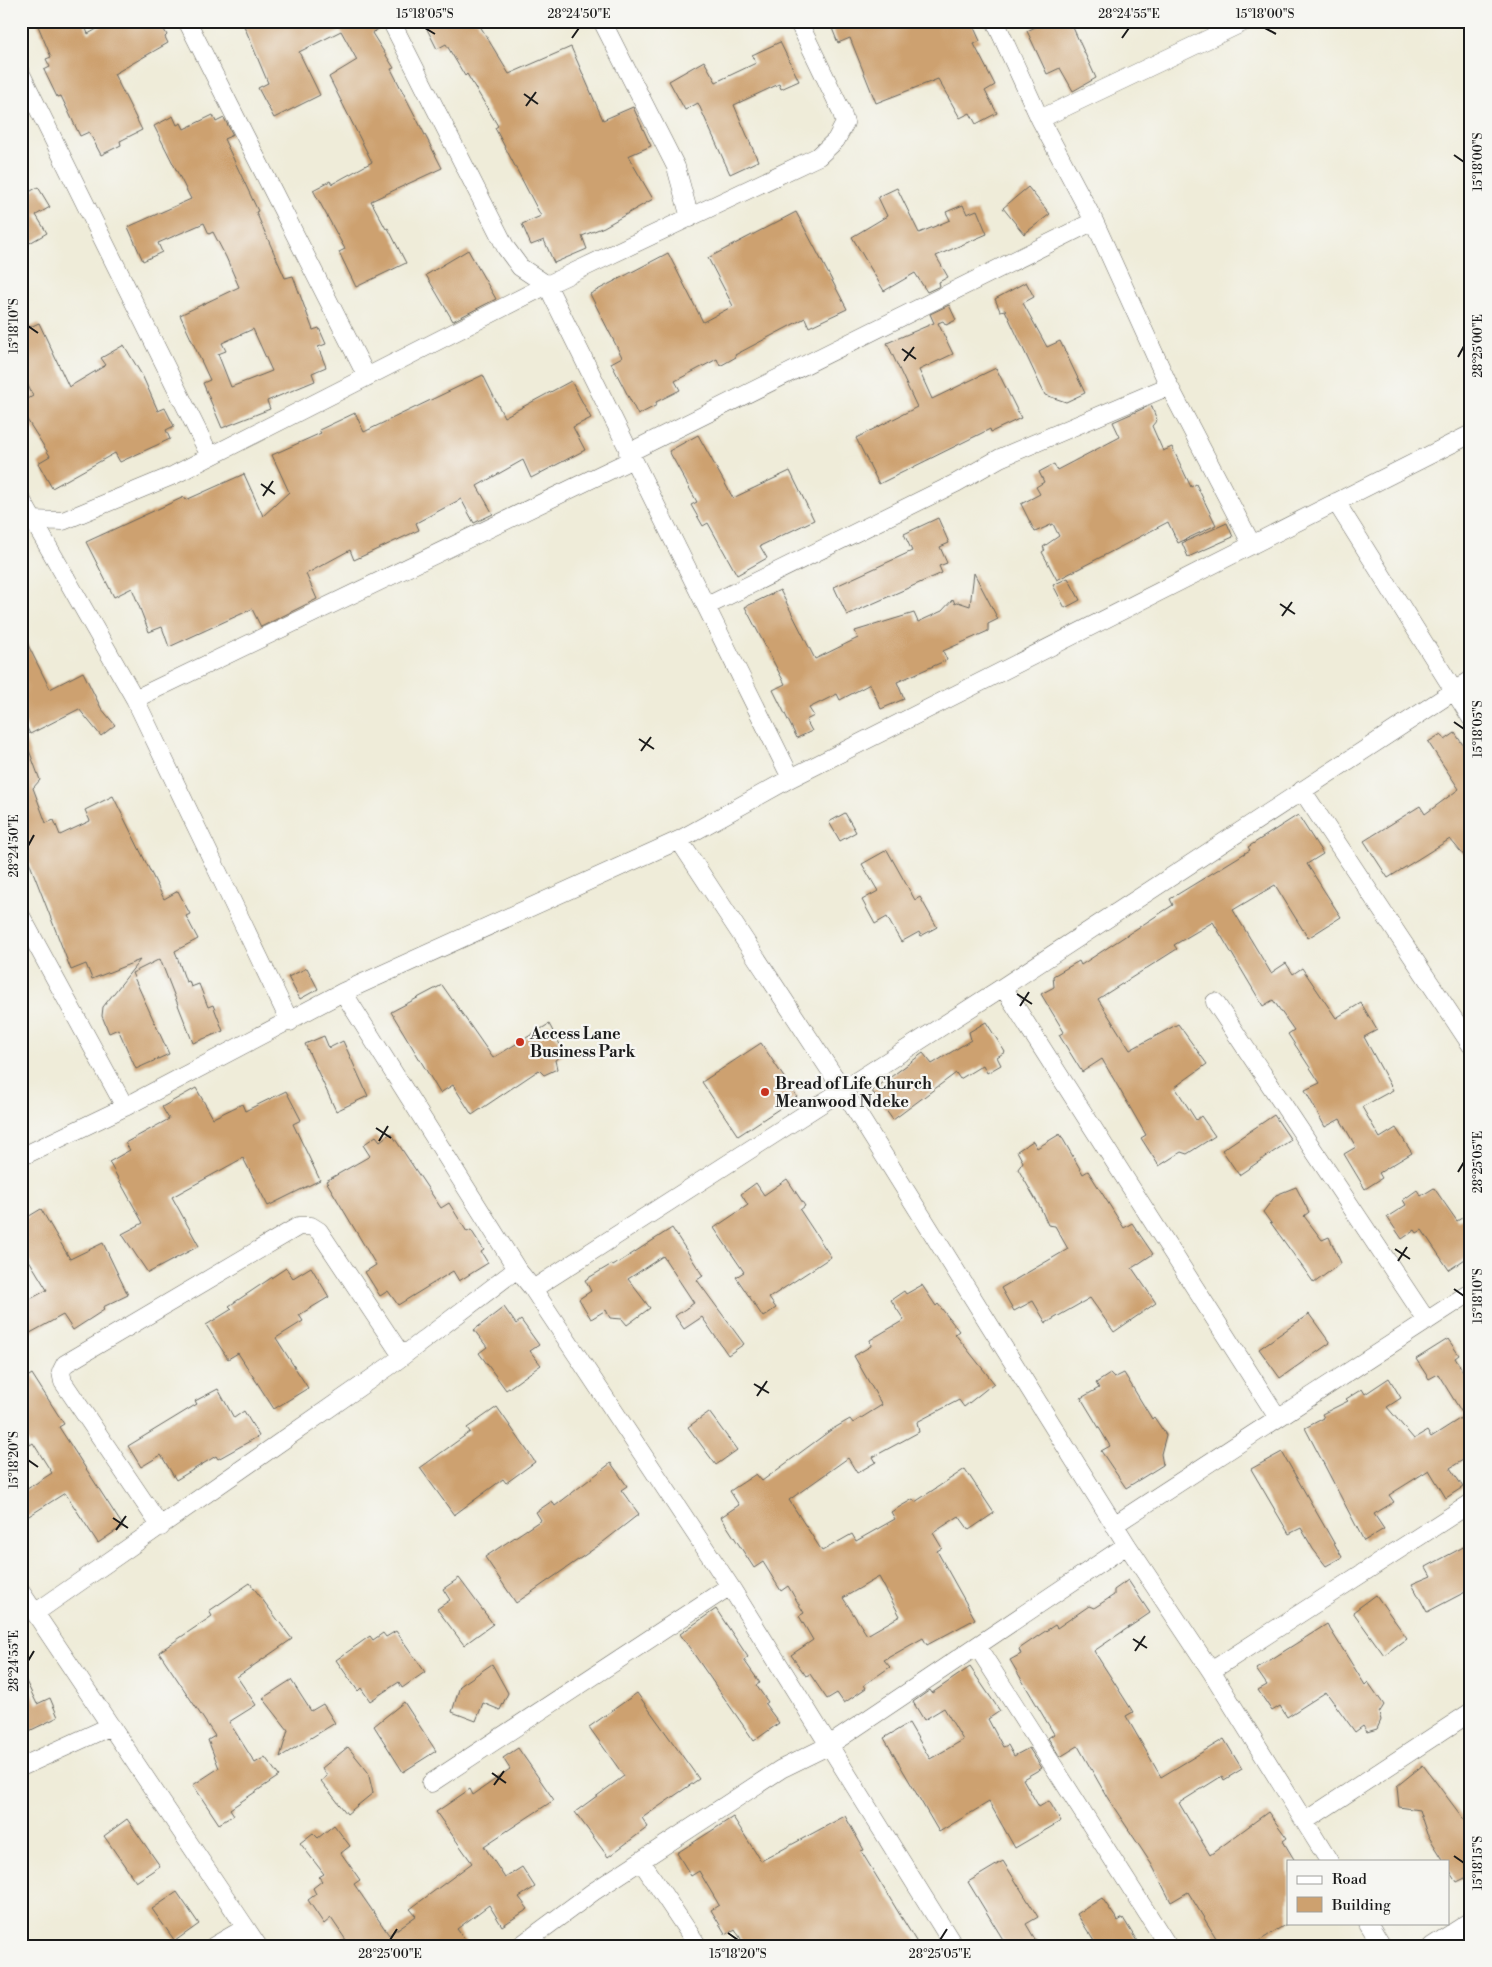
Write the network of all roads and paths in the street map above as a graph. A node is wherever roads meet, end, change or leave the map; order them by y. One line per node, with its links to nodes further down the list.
1 (188, 21): 12 (street)
2 (391, 21): 11 (street)
3 (602, 21): 9 (street)
4 (798, 21): 9 (street)
5 (995, 21): 8 (street)
6 (1246, 21): 8 (street)
7 (21, 74): 15 (street)
8 (1040, 119): 10 (street)
9 (690, 218): 11 (street)
10 (1094, 220): 13 (street); 16 (street)
11 (547, 285): 12 (street); 16 (street)
12 (368, 377): 15 (street)
13 (1168, 386): 20 (street); 21 (street)
14 (1471, 434): 18 (street)
15 (210, 456): 19 (street)
16 (630, 457): 21 (street); 24 (street)
17 (21, 499): 19 (street)
18 (1336, 502): 20 (street); 23 (street)
19 (26, 522): 24 (street)
20 (1252, 545): 26 (street)
21 (707, 606): 26 (street)
22 (1471, 680): 23 (street)
23 (1452, 692): 25 (street); 27 (street)
24 (135, 699): 33 (street)
25 (1471, 718)
26 (790, 778): 28 (street)
27 (1302, 790): 30 (street); 34 (street)
28 (679, 840): 31 (street); 35 (street)
29 (21, 916): 36 (street)
30 (1003, 987): 35 (street); 43 (street)
31 (343, 992): 33 (street); 38 (street)
32 (1215, 1002): 41 (street)
33 (290, 1022): 36 (street)
34 (1471, 1045)
35 (842, 1090): 39 (street); 45 (street)
36 (125, 1107): 37 (street)
37 (21, 1157)
38 (517, 1269): 39 (street); 42 (street)
39 (533, 1290): 48 (street)
40 (1471, 1292): 41 (street)
41 (1427, 1321): 43 (street)
42 (402, 1356): 46 (street); 46 (street)
43 (1278, 1418): 45 (street)
44 (1471, 1503): 52 (street)
45 (1114, 1524): 47 (street)
46 (161, 1527): 50 (street)
47 (1127, 1545): 51 (street); 52 (street)
48 (730, 1586): 55 (street); 57 (street)
49 (21, 1592): 50 (street)
50 (35, 1613): 54 (street)
51 (976, 1646): 55 (street); 69 (street)
52 (1211, 1671): 58 (street)
53 (1471, 1712): 58 (street)
54 (111, 1726): 56 (street); 63 (street)
55 (828, 1746): 60 (street); 68 (street)
56 (21, 1767)
57 (431, 1783)
58 (1304, 1821): 59 (street)
59 (1328, 1860)
60 (641, 1861): 66 (street); 67 (street)
61 (1471, 1921): 71 (street)
62 (1369, 1924): 70 (street)
63 (245, 1928): 64 (street); 65 (street)
64 (214, 1946)
65 (258, 1946)
66 (520, 1946)
67 (698, 1946)
68 (954, 1946)
69 (1168, 1946)
70 (1382, 1946)
71 (1432, 1946)

